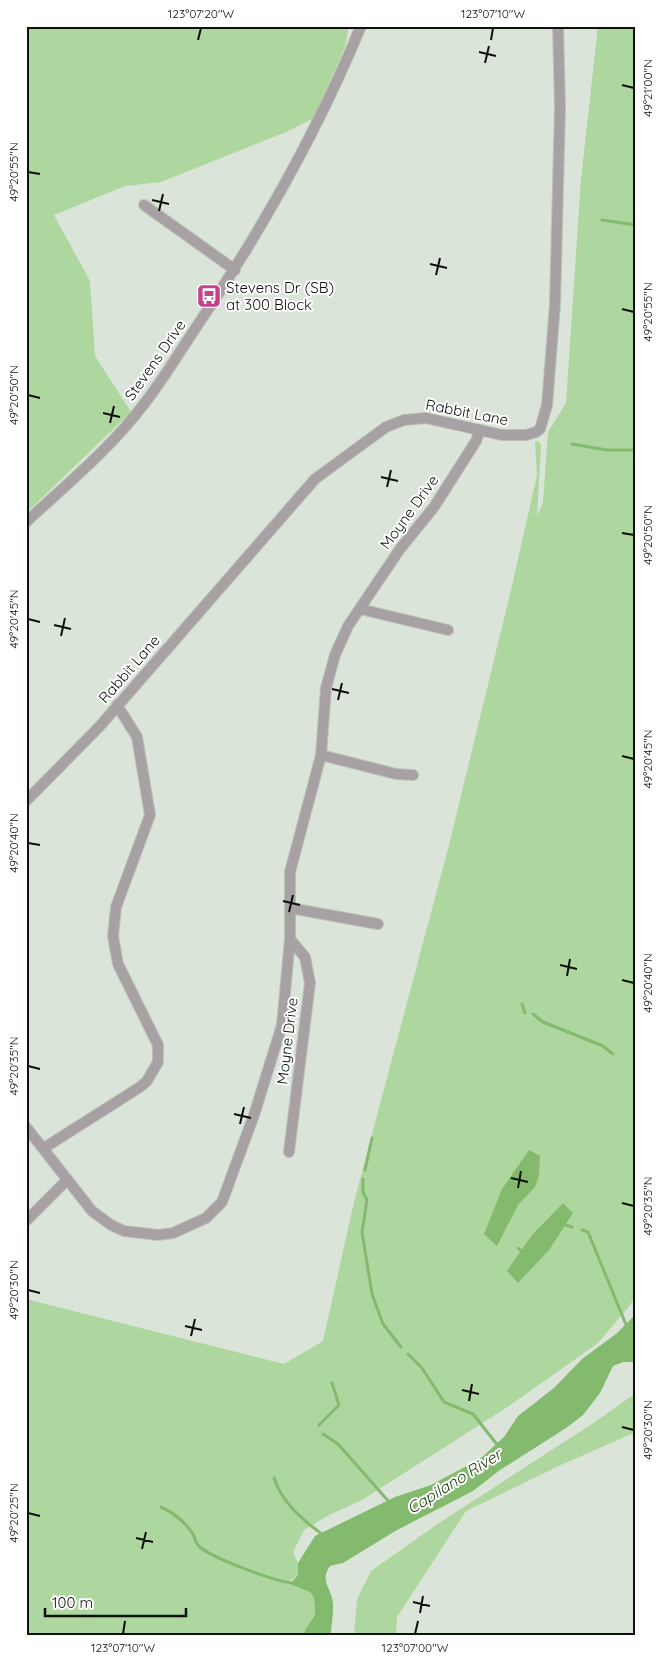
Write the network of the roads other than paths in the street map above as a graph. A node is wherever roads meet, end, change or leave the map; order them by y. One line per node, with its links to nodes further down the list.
1 (361, 26): 4 (street, Stevens Drive)
2 (558, 26): 5 (street, Rabbit Lane)
3 (144, 205): 4 (street)
4 (235, 270): 6 (street, Stevens Drive)
5 (480, 430): 7 (street, Moyne Drive); 9 (street, Rabbit Lane)
6 (26, 522)
7 (360, 609): 8 (street); 10 (street, Moyne Drive)
8 (448, 630)
9 (117, 706): 12 (street, Rabbit Lane); 17 (street)
10 (321, 755): 11 (street); 13 (street, Moyne Drive)
11 (412, 775)
12 (26, 801)
13 (290, 908): 14 (street); 15 (street, Moyne Drive)
14 (378, 924)
15 (290, 939): 18 (street, Moyne Drive); 19 (street, Moyne Drive)
16 (26, 1127): 17 (street, Moyne Drive)
17 (44, 1148): 19 (street, Moyne Drive)
18 (289, 1152)
19 (66, 1180): 20 (street)
20 (26, 1221)

